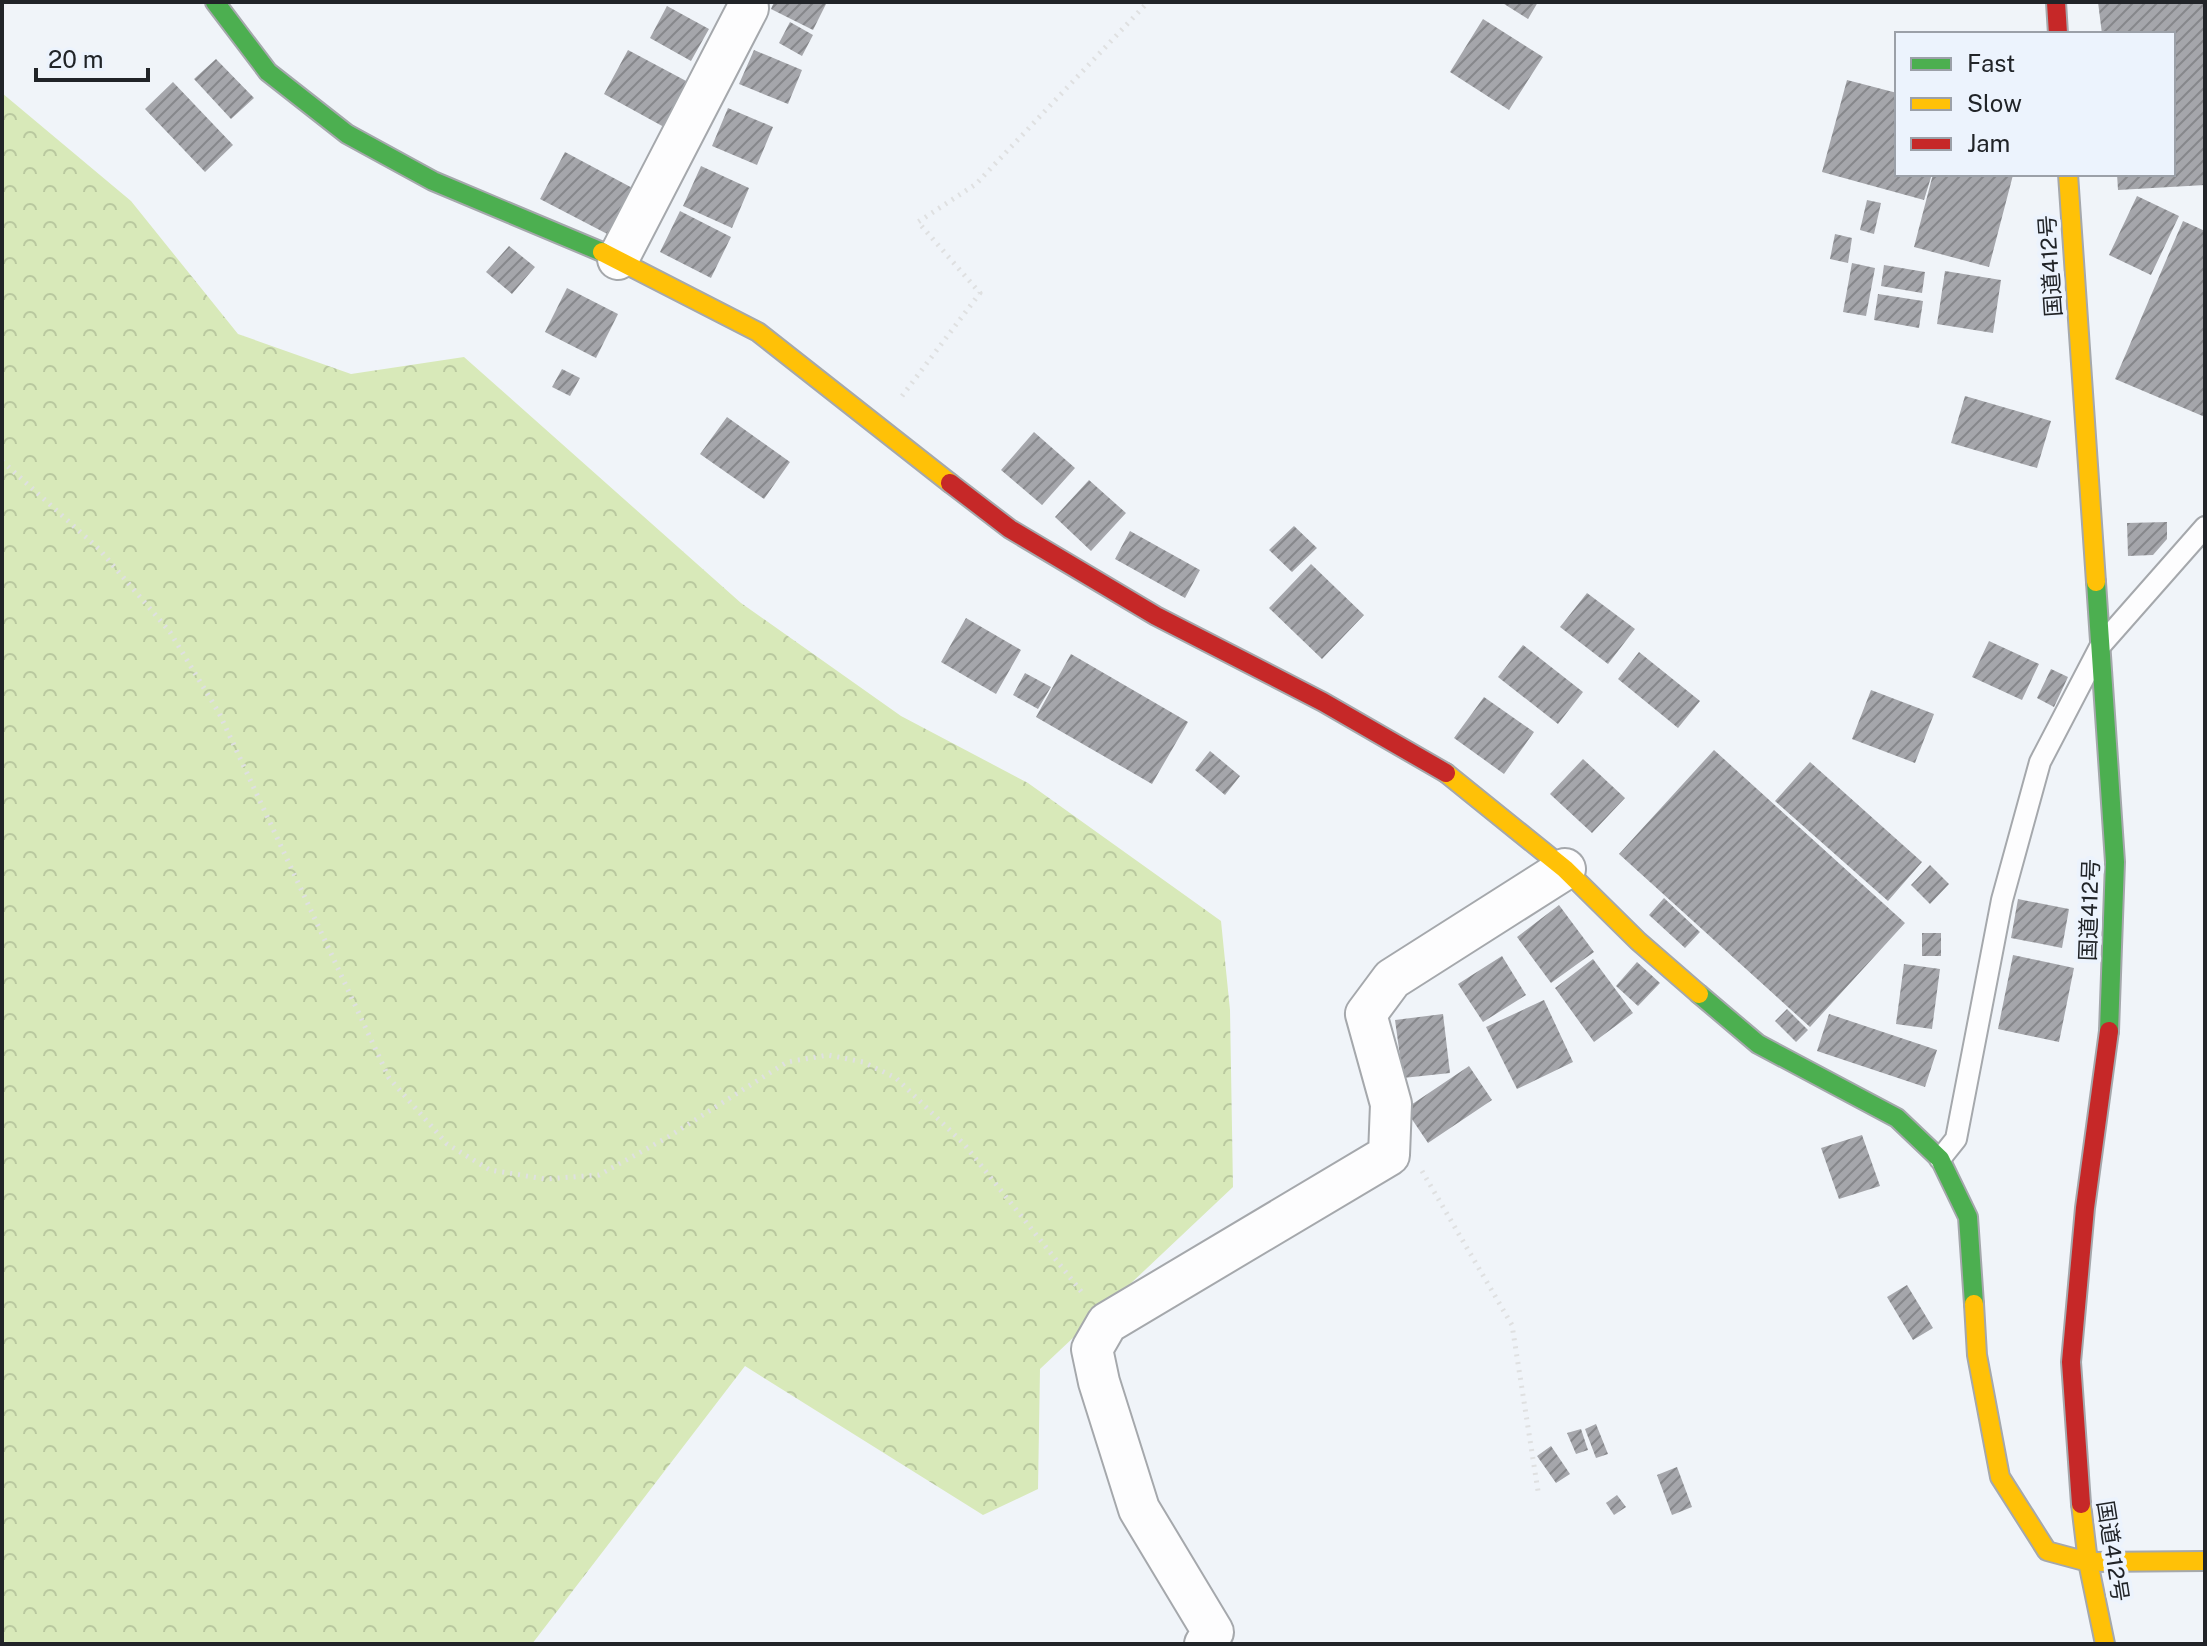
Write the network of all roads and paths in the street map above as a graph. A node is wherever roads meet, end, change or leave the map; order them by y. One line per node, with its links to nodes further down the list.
1 (215, 2): 7 (main road)
2 (1148, 2): 8 (path)
3 (2056, 2): 5 (main road)
4 (748, 8): 7 (street)
5 (2058, 32)
6 (2068, 176): 11 (main road, 国道412号)
7 (618, 259): 8 (main road)
8 (878, 429): 12 (main road)
9 (2, 461): 15 (path)
10 (2205, 527): 11 (lane)
11 (2101, 645): 14 (lane); 18 (main road, 国道412号)
12 (1565, 869): 13 (street); 14 (main road)
13 (1389, 1142): 15 (street); 16 (path)
14 (1940, 1159): 18 (main road)
15 (1107, 1323): 19 (street)
16 (1538, 1491)
17 (2205, 1561): 18 (main road)
18 (2088, 1562): 20 (main road, 国道412号)
19 (1205, 1644)
20 (2105, 1644)

